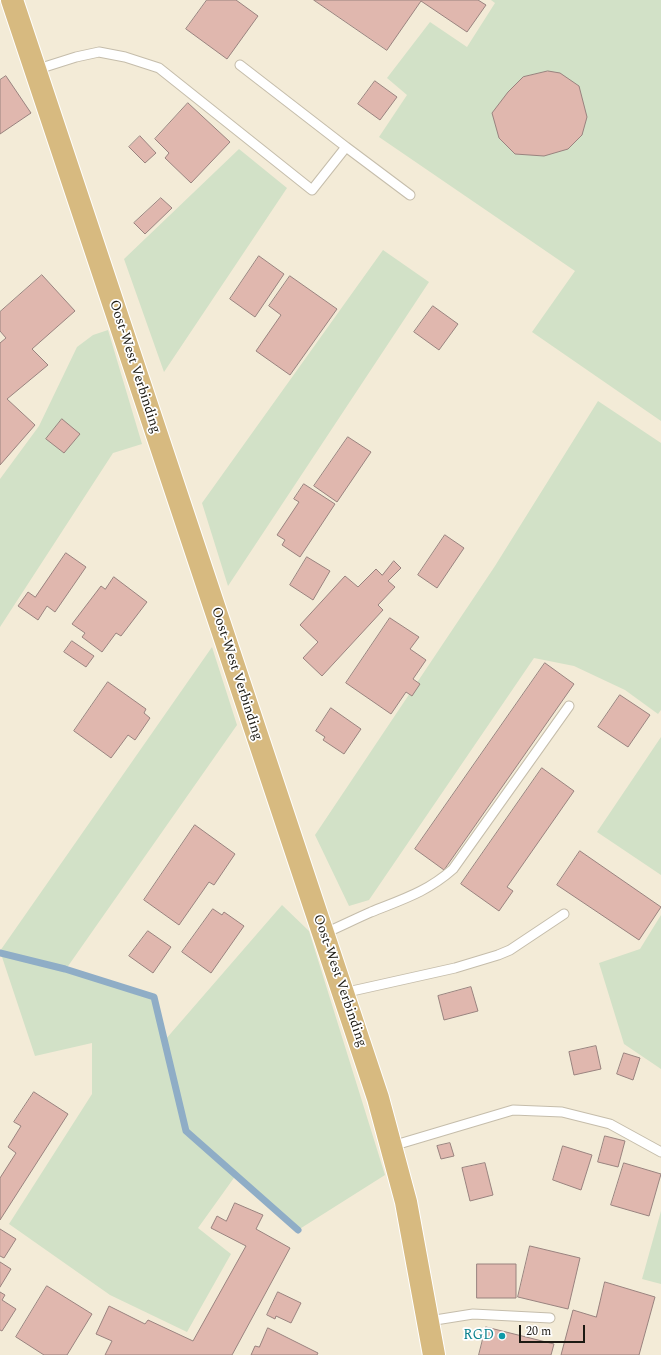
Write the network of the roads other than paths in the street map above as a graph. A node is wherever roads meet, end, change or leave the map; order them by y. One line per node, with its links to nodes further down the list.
1 (12, 0): 3 (main road, Oost-West Verbinding)
2 (240, 65): 4 (lane)
3 (35, 70): 4 (lane); 8 (main road, Oost-West Verbinding)
4 (346, 147): 5 (lane)
5 (410, 195)
6 (568, 706): 8 (lane)
7 (564, 914): 9 (lane)
8 (323, 934): 9 (main road, Oost-West Verbinding)
9 (343, 993): 10 (main road, Oost-West Verbinding)
10 (392, 1146): 11 (lane); 13 (main road, Oost-West Verbinding)
11 (661, 1152)
12 (550, 1318): 13 (lane)
13 (429, 1322): 14 (main road, Oost-West Verbinding)
14 (434, 1355)

